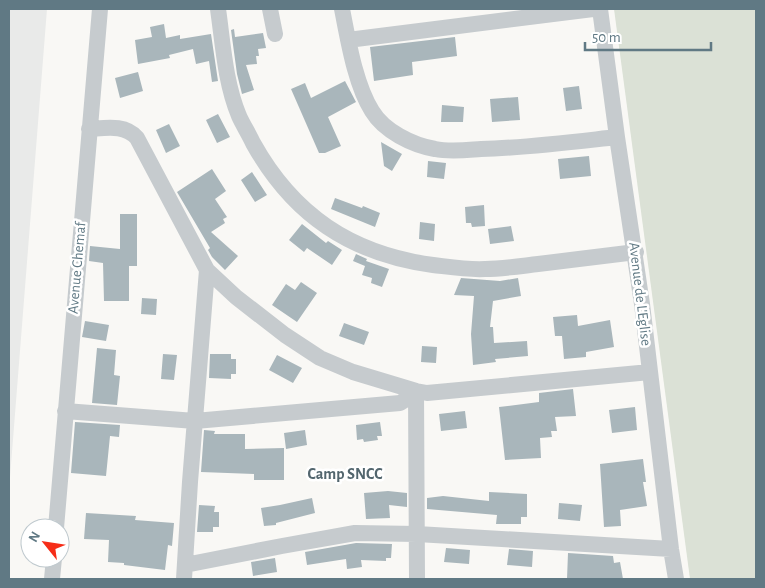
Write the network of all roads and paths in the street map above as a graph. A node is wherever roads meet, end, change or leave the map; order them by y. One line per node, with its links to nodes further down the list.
1 (100, 9): 9 (street, Avenue Chemaf)
2 (218, 9): 11 (street)
3 (270, 9): 7 (street)
4 (342, 9): 8 (street)
5 (593, 9): 8 (street)
6 (600, 9): 10 (street, Avenue de L'Eglise)
7 (275, 34)
8 (348, 40): 10 (street)
9 (89, 130): 12 (street); 15 (street, Avenue Chemaf)
10 (617, 137): 11 (street, Avenue de L'Eglise)
11 (636, 252): 13 (street, Avenue de L'Eglise)
12 (207, 270): 14 (street); 16 (street)
13 (650, 372): 14 (street); 19 (street, Avenue de L'Eglise)
14 (416, 391): 16 (street); 18 (street)
15 (65, 411): 16 (street); 17 (street, Avenue Chemaf)
16 (195, 422): 20 (street)
17 (57, 518)
18 (417, 534): 19 (street); 20 (street); 21 (street)
19 (671, 549): 22 (street, Avenue de L'Eglise)
20 (184, 572)
21 (417, 579)
22 (676, 579)

